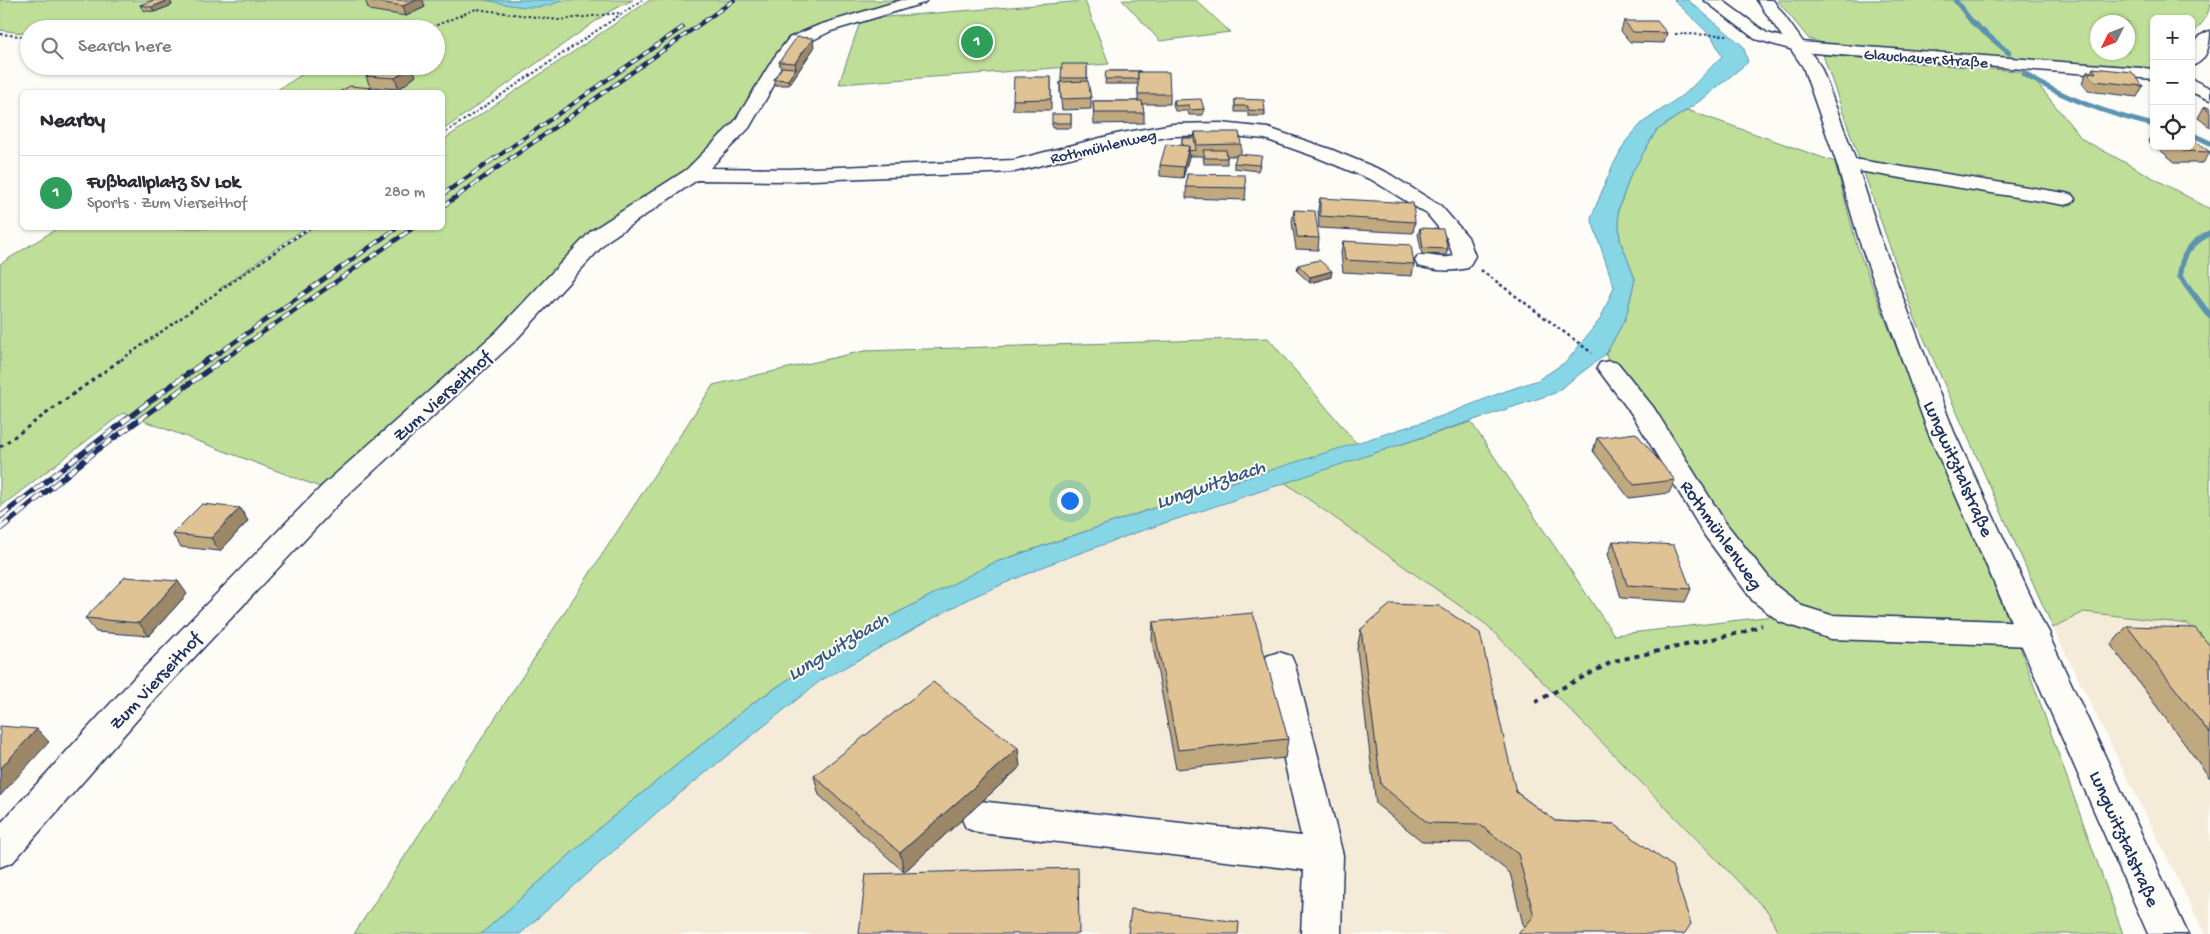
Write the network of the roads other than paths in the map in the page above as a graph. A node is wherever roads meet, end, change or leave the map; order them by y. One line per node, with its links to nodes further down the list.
1 (919, 0): 11 (street, Zum Vierseithof)
2 (1712, 0): 5 (street, Glauchauer Straße)
3 (1765, 0): 5 (street, Lungwitztalstraße)
4 (2210, 36): 6 (street)
5 (1800, 47): 7 (street, Glauchauer Straße); 10 (street, Lungwitztalstraße)
6 (2192, 60)
7 (2150, 74)
8 (2195, 86): 9 (street)
9 (2210, 95)
10 (1847, 164): 12 (street); 15 (street, Lungwitztalstraße)
11 (693, 174): 13 (street, Rothmühlenweg); 18 (street, Zum Vierseithof)
12 (2065, 199)
13 (1426, 262)
14 (1609, 368): 15 (street, Rothmühlenweg)
15 (2034, 634): 21 (street, Lungwitztalstraße)
16 (1279, 665): 19 (street)
17 (979, 817): 19 (street)
18 (0, 850)
19 (1324, 855): 20 (street)
20 (1321, 934)
21 (2168, 934)

